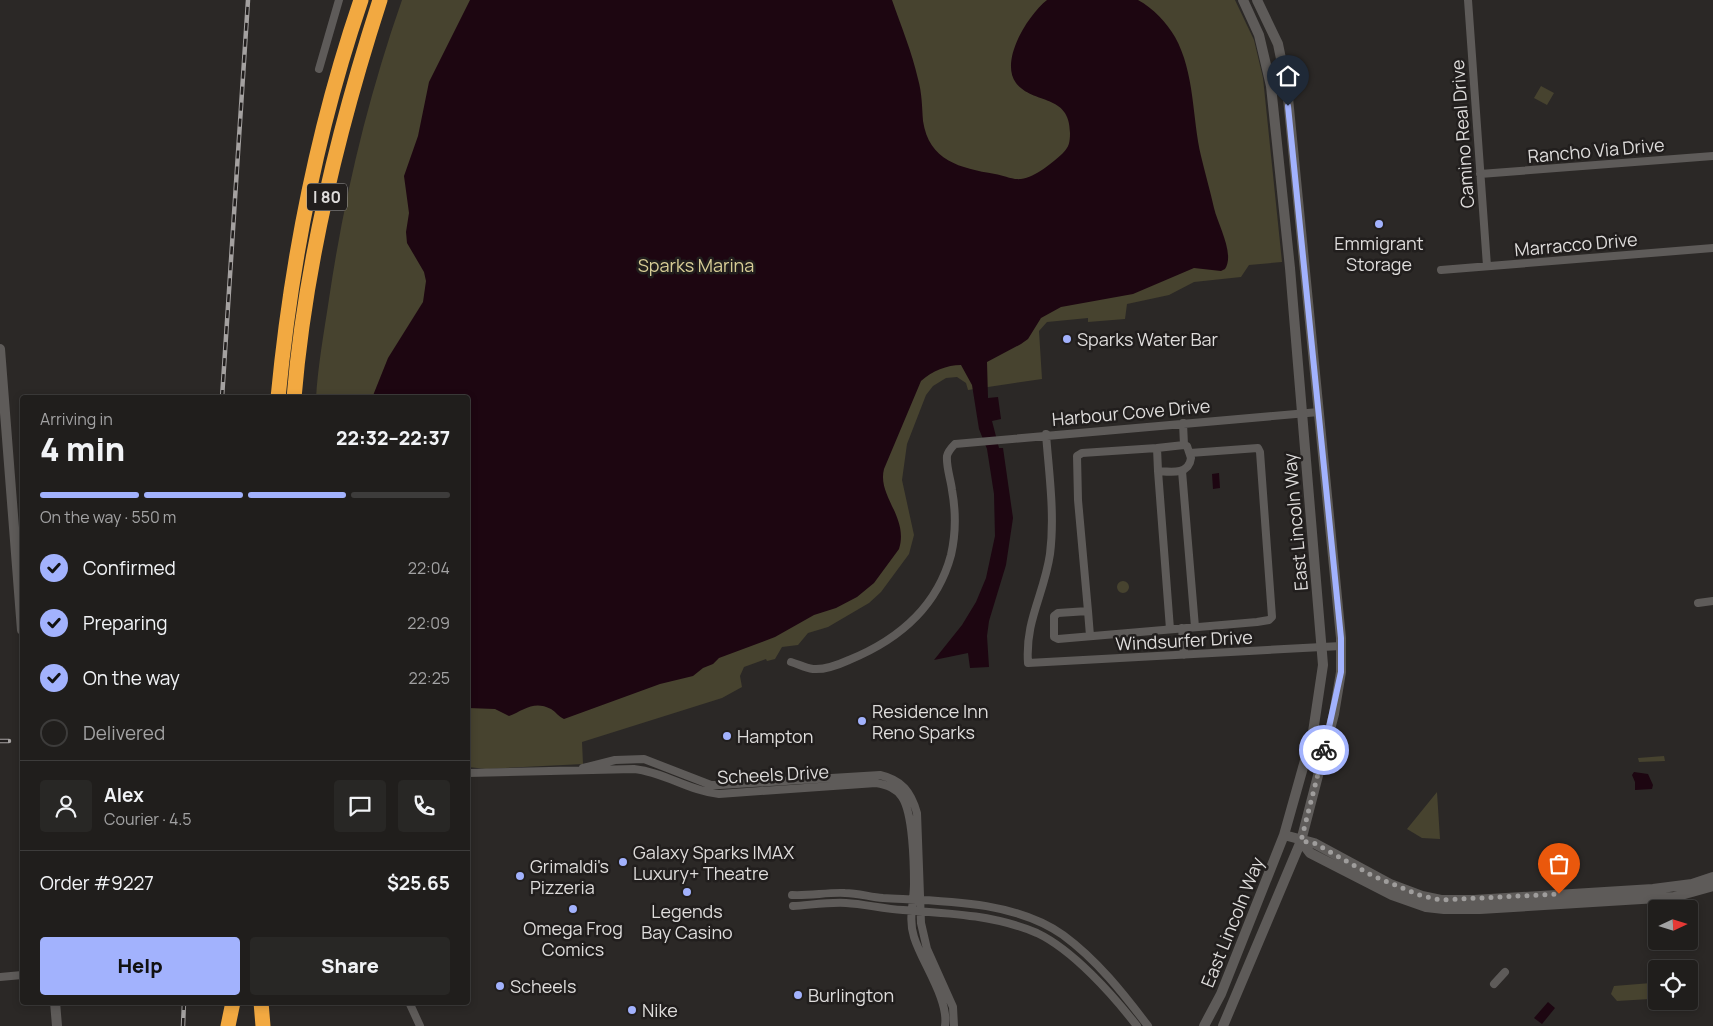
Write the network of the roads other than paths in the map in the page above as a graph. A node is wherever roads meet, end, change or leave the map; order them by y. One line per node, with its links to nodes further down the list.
1 (339, 0): 7 (street)
2 (361, 0): 14 (highway, I 80)
3 (380, 0): 15 (highway, I 80)
4 (1243, 0): 17 (street, East Lincoln Way)
5 (1257, 0): 16 (street, East Lincoln Way)
6 (1468, 0): 9 (street, Camino Real Drive)
7 (319, 68)
8 (1713, 156): 9 (street, Rancho Via Drive)
9 (1480, 174): 11 (street, Camino Real Drive)
10 (1713, 248): 11 (street, Marracco Drive)
11 (1487, 266): 12 (street, Marracco Drive)
12 (1441, 270)
13 (0, 349): 27 (street)
14 (278, 395)
15 (294, 395)
16 (1319, 412): 17 (street, Harbour Cove Drive); 33 (street, East Lincoln Way)
17 (1301, 413): 18 (street, Harbour Cove Drive); 34 (street, East Lincoln Way)
18 (1183, 423): 19 (street, Harbour Cove Drive); 20 (street)
19 (1046, 434): 35 (street, Windsurfer Drive); 36 (street, Harbour Cove Drive)
20 (1184, 445): 21 (street); 22 (street)
21 (1157, 448): 23 (street); 28 (street)
22 (1190, 453): 24 (street); 29 (street)
23 (1158, 471): 24 (street); 31 (street)
24 (1182, 471): 29 (street)
25 (1713, 601): 26 (street)
26 (1698, 603)
27 (20, 604)
28 (1088, 611): 32 (street); 32 (street)
29 (1194, 627): 30 (street)
30 (1182, 628): 31 (street); 35 (street)
31 (1170, 629): 32 (street)
32 (1090, 636)
33 (1341, 646): 34 (street, Windsurfer Drive); 44 (street, East Lincoln Way)
34 (1322, 648): 35 (street, Windsurfer Drive); 43 (street, East Lincoln Way)
35 (1184, 655)
36 (791, 662)
37 (577, 769): 38 (street, Scheels Drive); 40 (street); 42 (street, Scheels Drive)
38 (470, 773)
39 (842, 777): 40 (street); 41 (street); 48 (street)
40 (786, 781): 42 (street)
41 (787, 789): 42 (street, Scheels Drive); 48 (street, Scheels Drive)
42 (717, 794)
43 (1284, 835): 44 (street); 72 (street, East Lincoln Way)
44 (1301, 841): 45 (street); 46 (street); 73 (street, East Lincoln Way)
45 (1713, 877)
46 (1713, 886)
47 (792, 895): 48 (street)
48 (913, 898): 50 (street); 51 (street); 71 (street)
49 (793, 906): 50 (street)
50 (911, 911): 51 (street); 68 (street)
51 (920, 911): 69 (street); 70 (street)
52 (1505, 972): 55 (street)
53 (20, 975): 54 (street)
54 (0, 977)
55 (1494, 984)
56 (54, 1005): 62 (street)
57 (232, 1005): 63 (highway)
58 (238, 1005): 64 (highway)
59 (258, 1005): 65 (highway)
60 (261, 1005): 66 (highway)
61 (410, 1005): 67 (street)
62 (57, 1026)
63 (228, 1026)
64 (237, 1026)
65 (256, 1026)
66 (264, 1026)
67 (420, 1026)
68 (945, 1026)
69 (954, 1026)
70 (1137, 1026)
71 (1148, 1026)
72 (1204, 1026)
73 (1223, 1026)

